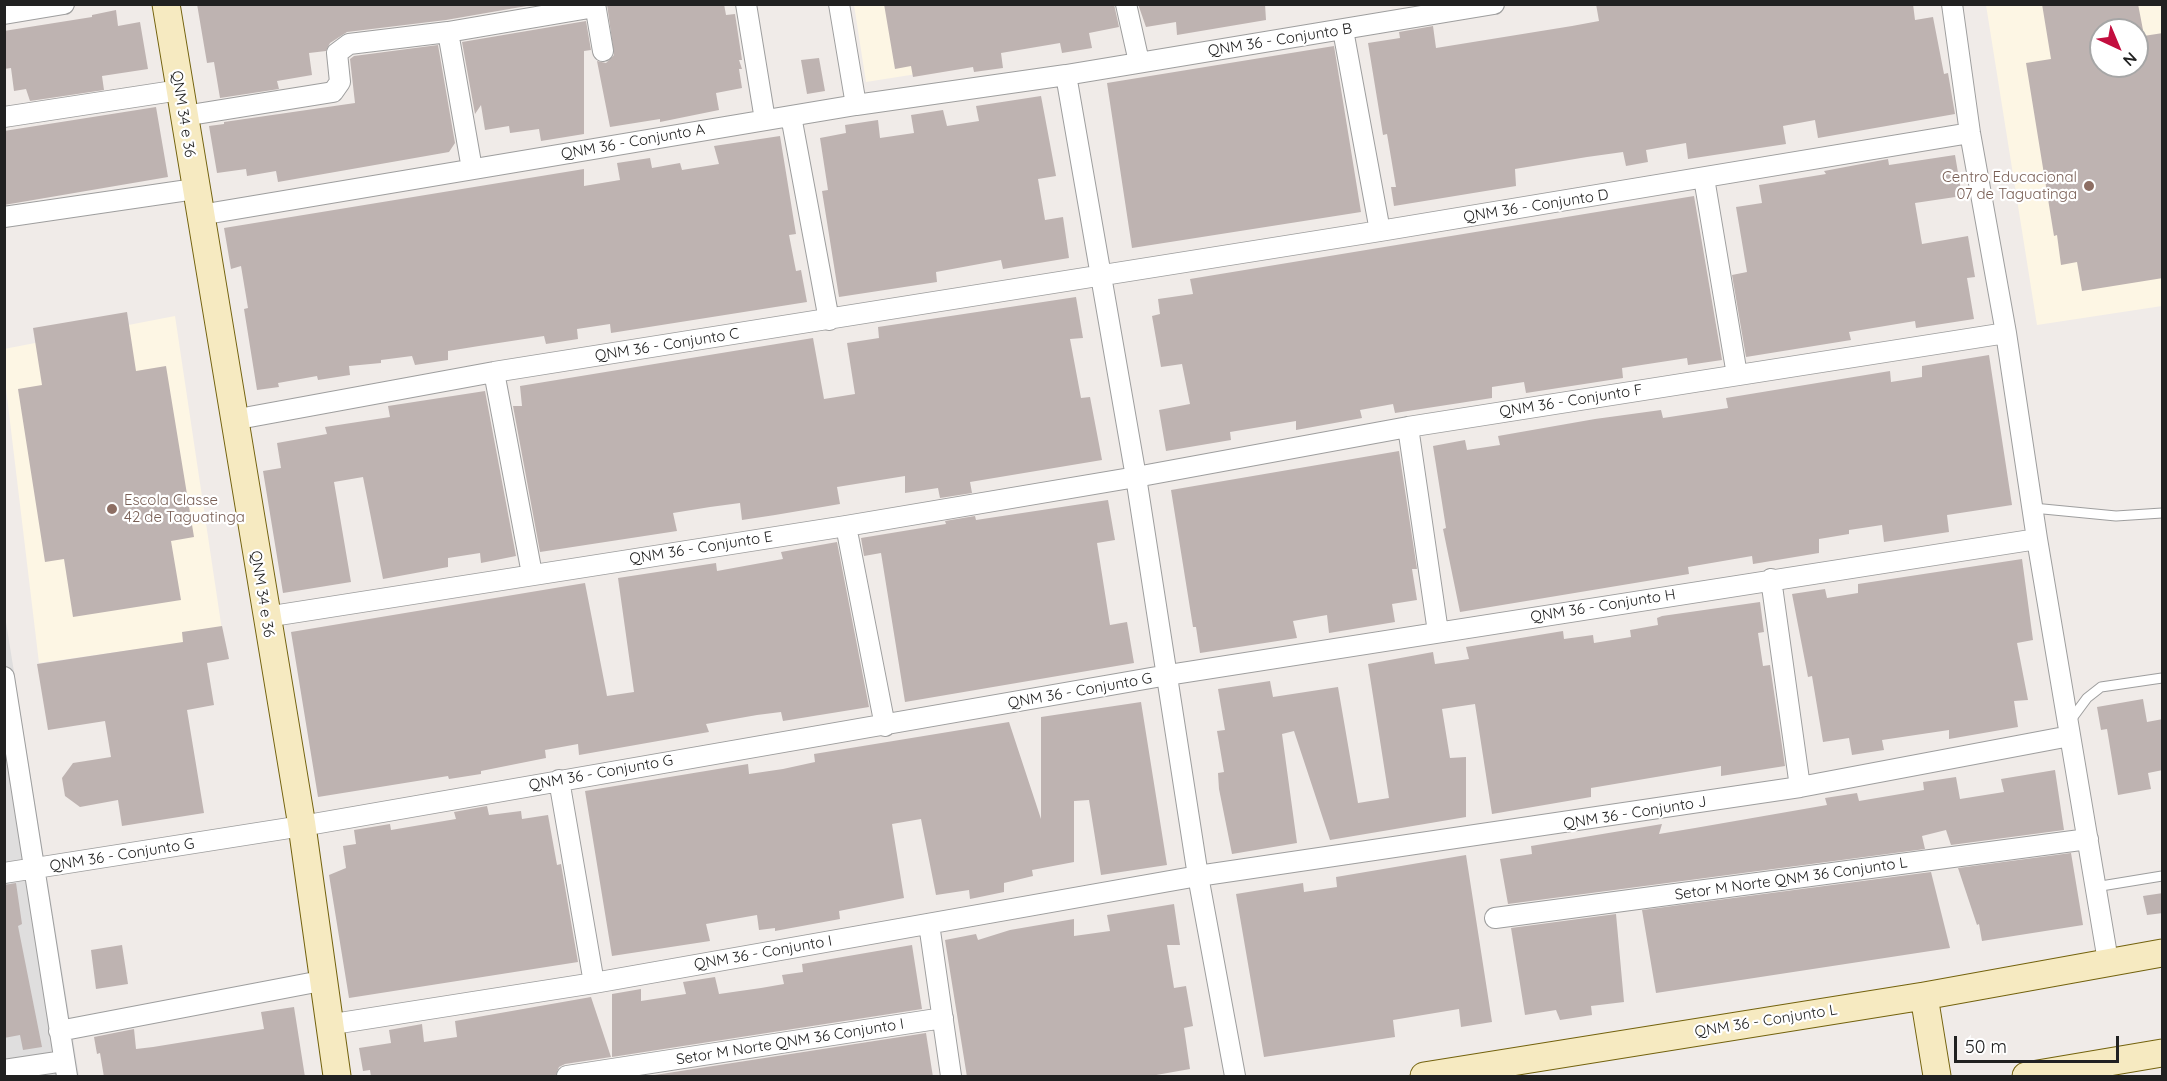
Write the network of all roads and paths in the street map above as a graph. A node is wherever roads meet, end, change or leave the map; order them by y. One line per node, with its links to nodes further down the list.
1 (64, 4): 10 (street)
2 (166, 4): 16 (street, QNM 34 e 36)
3 (746, 4): 21 (street)
4 (839, 4): 17 (street)
5 (1126, 4): 14 (street)
6 (1494, 4): 9 (street, QNM 36 - Conjunto B)
7 (1952, 4): 22 (street)
8 (595, 6): 12 (street); 13 (street)
9 (1461, 7): 11 (street, QNM 36 - Conjunto B)
10 (4, 14)
11 (1343, 30): 14 (street, QNM 36 - Conjunto B); 27 (street)
12 (448, 32): 18 (street); 23 (street)
13 (603, 51)
14 (1139, 62): 15 (street, QNM 36 - Conjunto B)
15 (1066, 75): 17 (street, QNM 36 - Conjunto A); 28 (street)
16 (180, 90): 18 (street, QNM 34 e 36); 20 (street)
17 (856, 105): 19 (street, QNM 36 - Conjunto A)
18 (184, 116): 25 (street, QNM 34 e 36)
19 (791, 116): 21 (street, QNM 36 - Conjunto A); 29 (street)
20 (4, 117)
21 (765, 120): 23 (street, QNM 36 - Conjunto A)
22 (1970, 134): 24 (street, QNM 36 - Conjunto D); 30 (street)
23 (471, 169): 25 (street, QNM 36 - Conjunto A)
24 (1704, 178): 27 (street, QNM 36 - Conjunto D); 32 (street)
25 (197, 202): 26 (street, QNM 36 - Conjunto A); 33 (street, QNM 34 e 36)
26 (4, 217)
27 (1380, 231): 28 (street, QNM 36 - Conjunto D)
28 (1102, 274): 29 (street, QNM 36 - Conjunto C); 35 (street)
29 (829, 320): 31 (street, QNM 36 - Conjunto C)
30 (2006, 333): 32 (street, QNM 36 - Conjunto F); 36 (street)
31 (494, 372): 33 (street, QNM 36 - Conjunto C); 40 (street)
32 (1737, 375): 34 (street, QNM 36 - Conjunto F)
33 (233, 420): 42 (street, QNM 34 e 36)
34 (1408, 427): 35 (street, QNM 36 - Conjunto F); 43 (street)
35 (1136, 477): 38 (street, QNM 36 - Conjunto E); 44 (street)
36 (2033, 508): 37 (lane); 39 (street)
37 (2163, 513)
38 (846, 526): 40 (street, QNM 36 - Conjunto E); 47 (street)
39 (2037, 539): 41 (street, QNM 36 - Conjunto H); 48 (street)
40 (532, 574): 42 (street, QNM 36 - Conjunto E)
41 (1771, 579): 43 (street, QNM 36 - Conjunto H); 50 (street)
42 (266, 617): 51 (street, QNM 34 e 36)
43 (1438, 632): 44 (street, QNM 36 - Conjunto H)
44 (1168, 675): 47 (street, QNM 36 - Conjunto G); 55 (street)
45 (4, 677): 53 (street)
46 (2163, 678): 48 (lane)
47 (885, 726): 49 (street, QNM 36 - Conjunto G)
48 (2069, 730): 50 (street, QNM 36 - Conjunto J); 52 (street)
49 (559, 780): 51 (street, QNM 36 - Conjunto G); 63 (street)
50 (1800, 788): 55 (street, QNM 36 - Conjunto J)
51 (302, 826): 53 (street, QNM 36 - Conjunto G); 62 (street, QNM 34 e 36)
52 (2088, 839): 57 (street); 58 (street, Setor M Norte QNM 36 Conjunto L)
53 (34, 869): 54 (street, QNM 36 - Conjunto G); 67 (street)
54 (4, 873)
55 (1198, 876): 59 (street, QNM 36 - Conjunto I); 75 (street)
56 (2163, 876): 57 (lane)
57 (2095, 887): 61 (street)
58 (1495, 918)
59 (929, 924): 63 (street, QNM 36 - Conjunto I); 65 (street)
60 (2163, 952): 61 (street, QNM 36 - Conjunto L)
61 (2108, 961): 64 (street, QNM 36 - Conjunto L)
62 (321, 981): 66 (street, QNM 34 e 36); 67 (street)
63 (594, 983): 66 (street, QNM 36 - Conjunto I)
64 (1923, 996): 76 (street, QNM 36 - Conjunto L); 77 (street)
65 (943, 1018): 73 (street, Setor M Norte QNM 36 Conjunto I); 74 (street)
66 (327, 1025): 72 (street, QNM 34 e 36)
67 (59, 1031): 70 (street)
68 (2163, 1053): 69 (street)
69 (2130, 1068): 78 (street)
70 (65, 1069): 71 (street)
71 (4, 1070)
72 (337, 1077)
73 (567, 1077)
74 (951, 1077)
75 (1235, 1077)
76 (1424, 1077)
77 (1937, 1077)
78 (2026, 1077)

